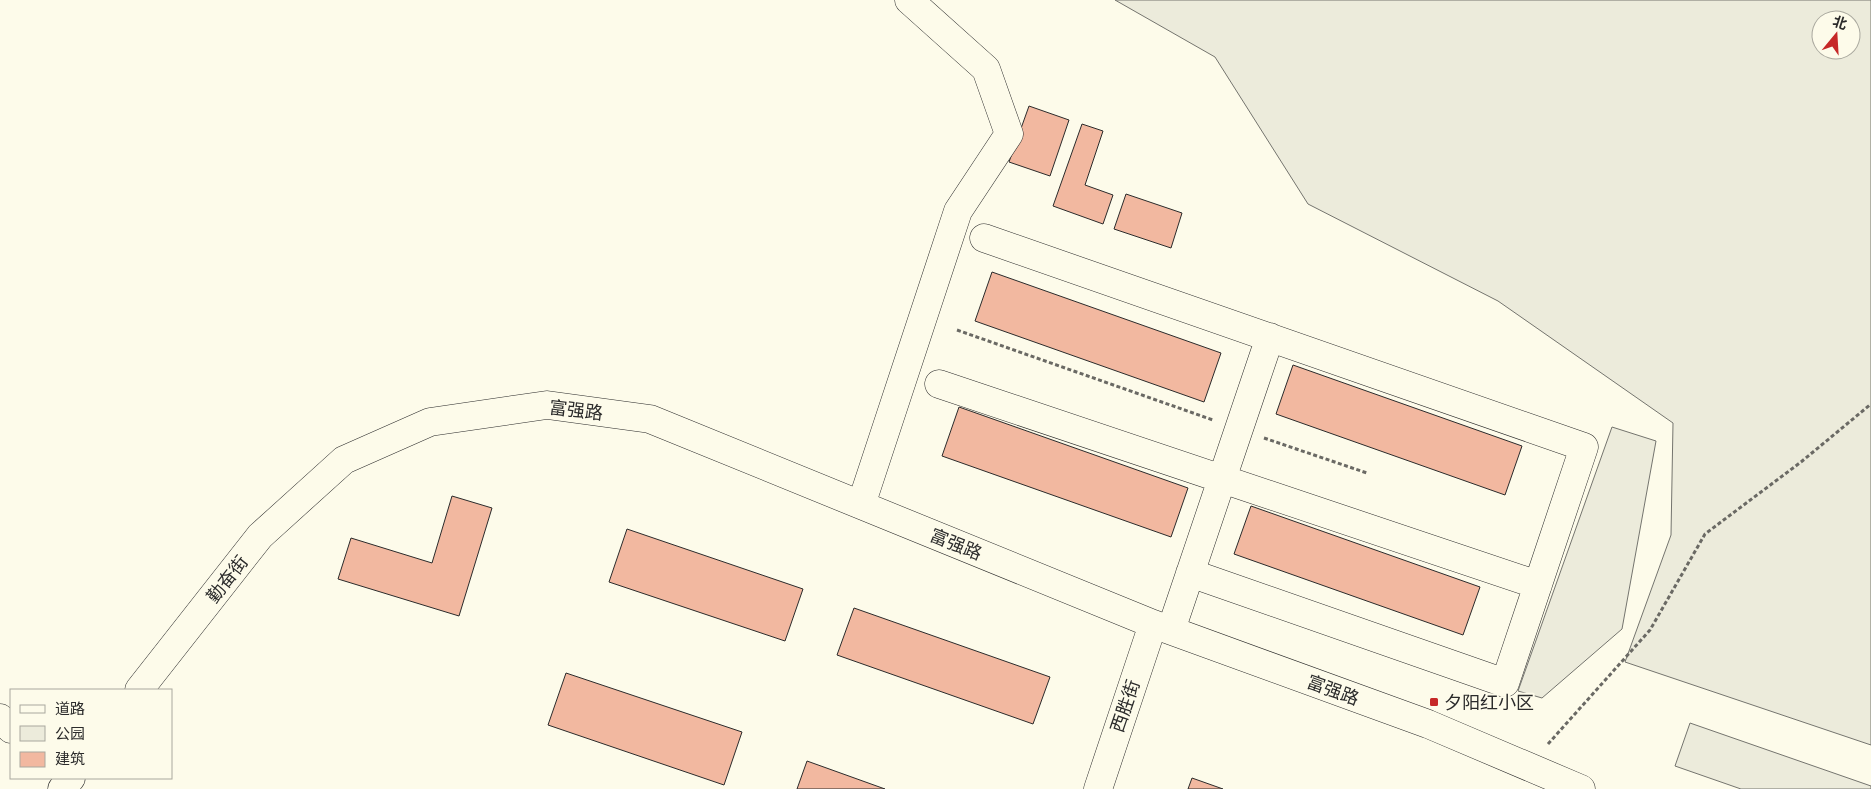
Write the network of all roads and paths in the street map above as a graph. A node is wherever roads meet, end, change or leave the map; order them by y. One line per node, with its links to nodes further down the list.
1 (909, 0): 11 (street)
2 (984, 238): 4 (street)
3 (956, 330): 7 (path)
4 (1270, 338): 7 (street, 西胜街); 13 (street)
5 (939, 384): 10 (street)
6 (1871, 404): 18 (path)
7 (1239, 429): 8 (path); 10 (street, 西胜街)
8 (1367, 474)
9 (325, 478): 11 (street, 富强路); 15 (street, 勤奋街)
10 (1222, 479): 12 (street, 西胜街); 13 (street)
11 (861, 505): 14 (street, 富强路)
12 (1190, 573): 13 (street); 14 (street, 西胜街)
13 (1538, 585)
14 (1162, 627): 18 (street, 富强路); 19 (street, 西胜街)
15 (140, 689)
16 (0, 718): 17 (street)
17 (10, 728)
18 (1528, 766): 20 (street, 富强路)
19 (1098, 789)
20 (1581, 789)

